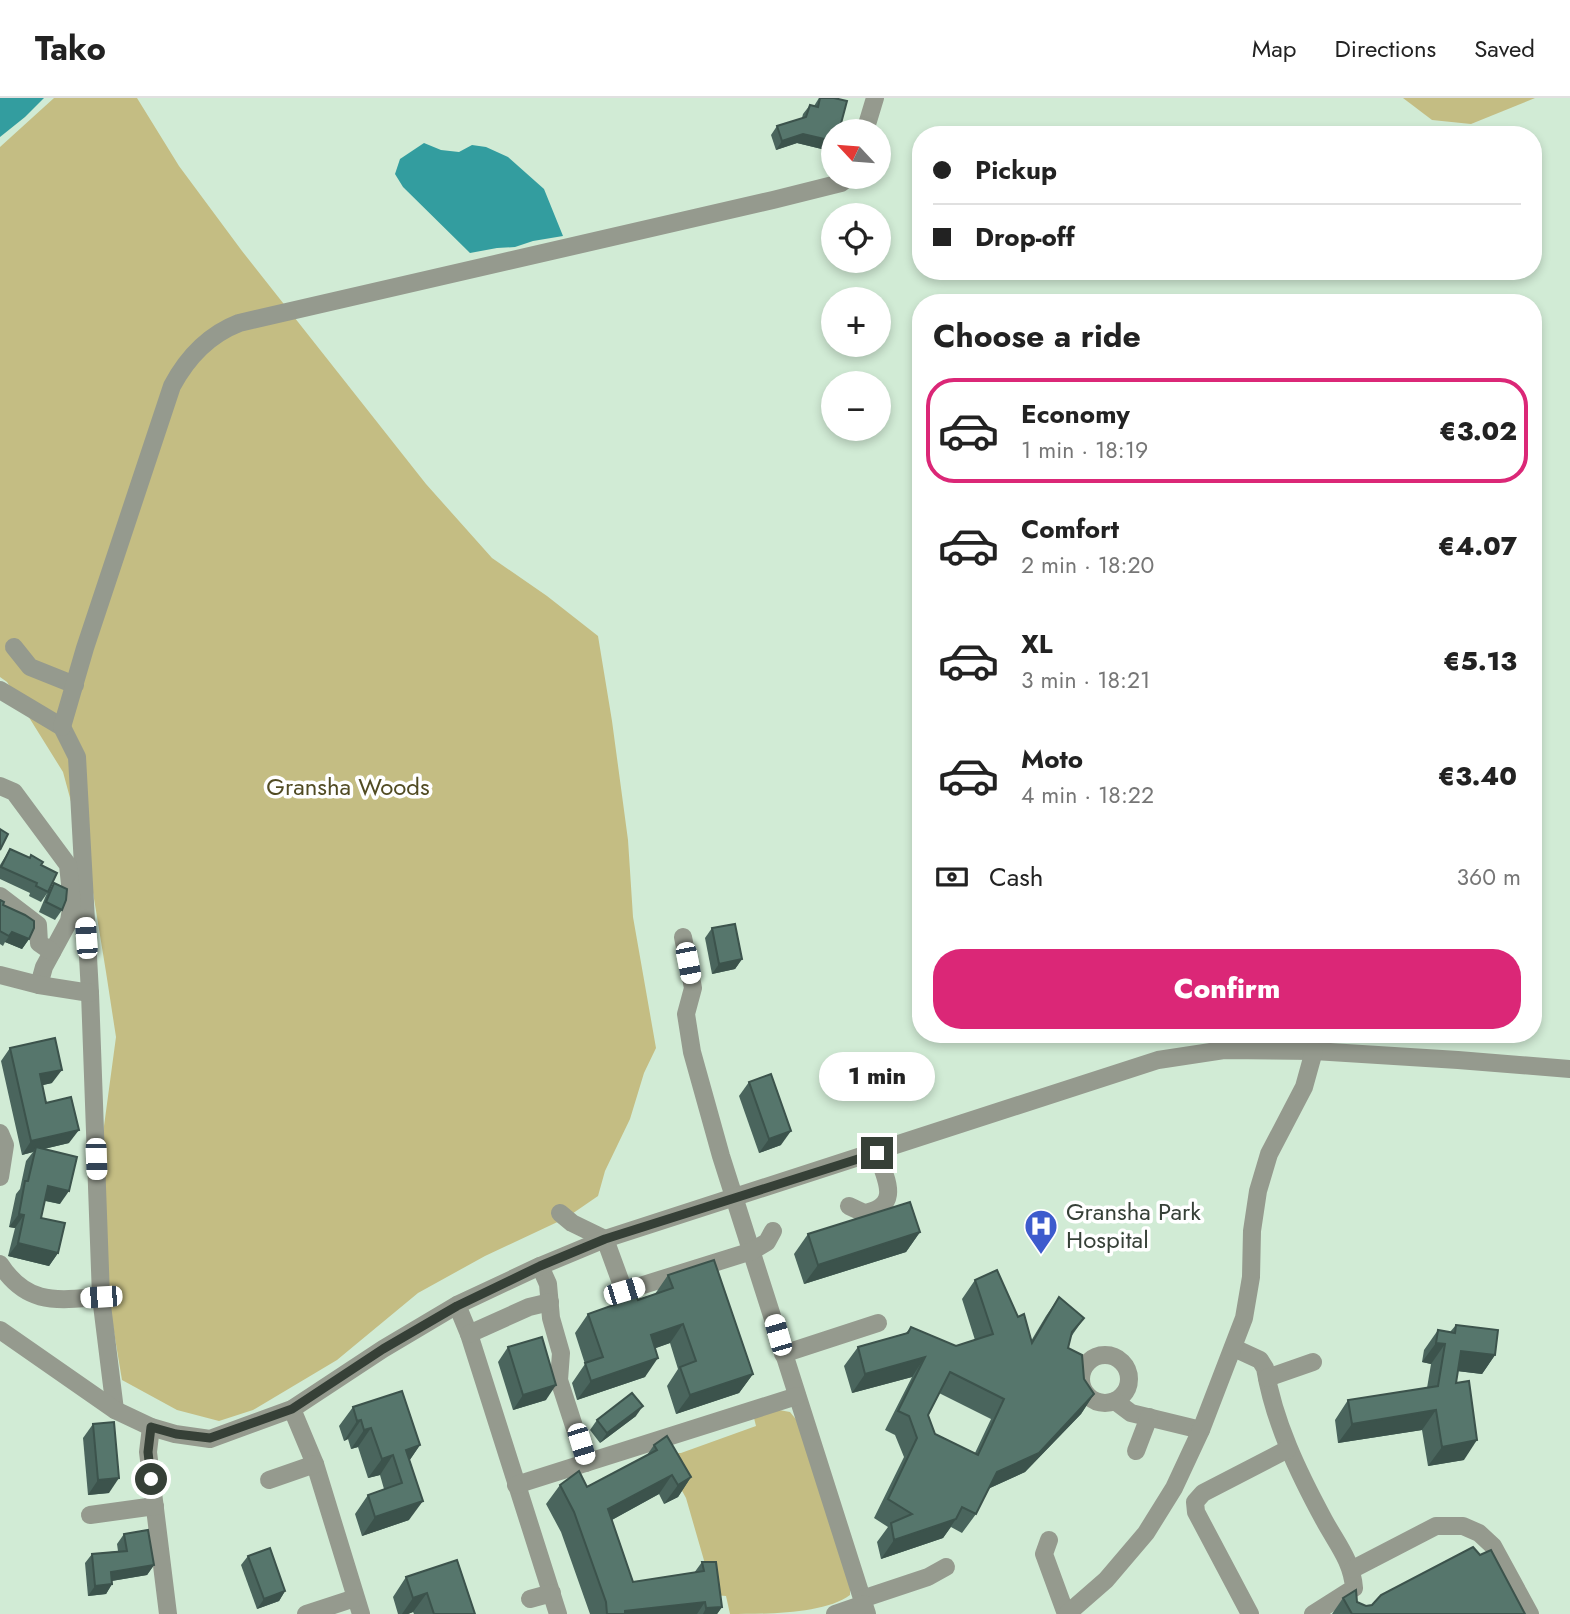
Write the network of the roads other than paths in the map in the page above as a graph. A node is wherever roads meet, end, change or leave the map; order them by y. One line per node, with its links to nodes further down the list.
1 (875, 98): 2 (street)
2 (869, 119)
3 (821, 188): 5 (street)
4 (14, 648): 5 (street)
5 (75, 685): 7 (street)
6 (0, 690): 7 (street)
7 (62, 727): 14 (street)
8 (0, 786): 11 (street)
9 (0, 896): 11 (street)
10 (683, 937): 20 (street)
11 (52, 952): 13 (street)
12 (0, 975): 13 (street)
13 (39, 985): 14 (street)
14 (90, 993): 28 (street)
15 (1314, 1051): 16 (street); 18 (street); 34 (street)
16 (1570, 1069)
17 (0, 1133): 19 (street)
18 (877, 1153): 20 (street); 21 (street)
19 (0, 1177)
20 (735, 1198): 24 (street); 25 (street)
21 (849, 1206)
22 (561, 1213): 24 (street)
23 (773, 1231): 25 (street)
24 (605, 1239): 25 (street); 27 (street)
25 (752, 1251): 35 (street)
26 (0, 1264): 28 (street)
27 (540, 1266): 29 (street); 30 (street)
28 (101, 1297): 41 (street)
29 (550, 1302): 33 (street); 47 (street)
30 (457, 1306): 33 (street); 40 (street)
31 (878, 1323): 35 (street)
32 (0, 1330): 41 (street)
33 (469, 1334): 50 (street)
34 (1234, 1348): 37 (street); 44 (street)
35 (783, 1354): 38 (street)
36 (1313, 1362): 37 (street)
37 (1267, 1378): 45 (street)
38 (797, 1396): 47 (street); 59 (street)
39 (1115, 1401): 42 (street)
40 (292, 1409): 43 (street); 48 (street)
41 (115, 1410): 43 (street)
42 (1149, 1418): 44 (street); 46 (street)
43 (151, 1427): 51 (street)
44 (1200, 1430): 64 (street)
45 (1288, 1449): 55 (street); 65 (street)
46 (1136, 1451)
47 (586, 1462): 50 (street)
48 (314, 1464): 49 (street); 58 (street)
49 (269, 1480)
50 (516, 1485): 56 (street)
51 (155, 1506): 52 (street); 60 (street)
52 (90, 1515)
53 (1049, 1540): 64 (street)
54 (946, 1567): 59 (street)
55 (1353, 1569): 66 (street); 67 (street)
56 (552, 1593): 57 (street); 62 (street)
57 (530, 1599)
58 (358, 1606): 61 (street)
59 (864, 1606): 63 (street)
60 (168, 1614)
61 (306, 1614)
62 (558, 1614)
63 (835, 1614)
64 (1066, 1614)
65 (1250, 1614)
66 (1313, 1614)
67 (1530, 1614)

